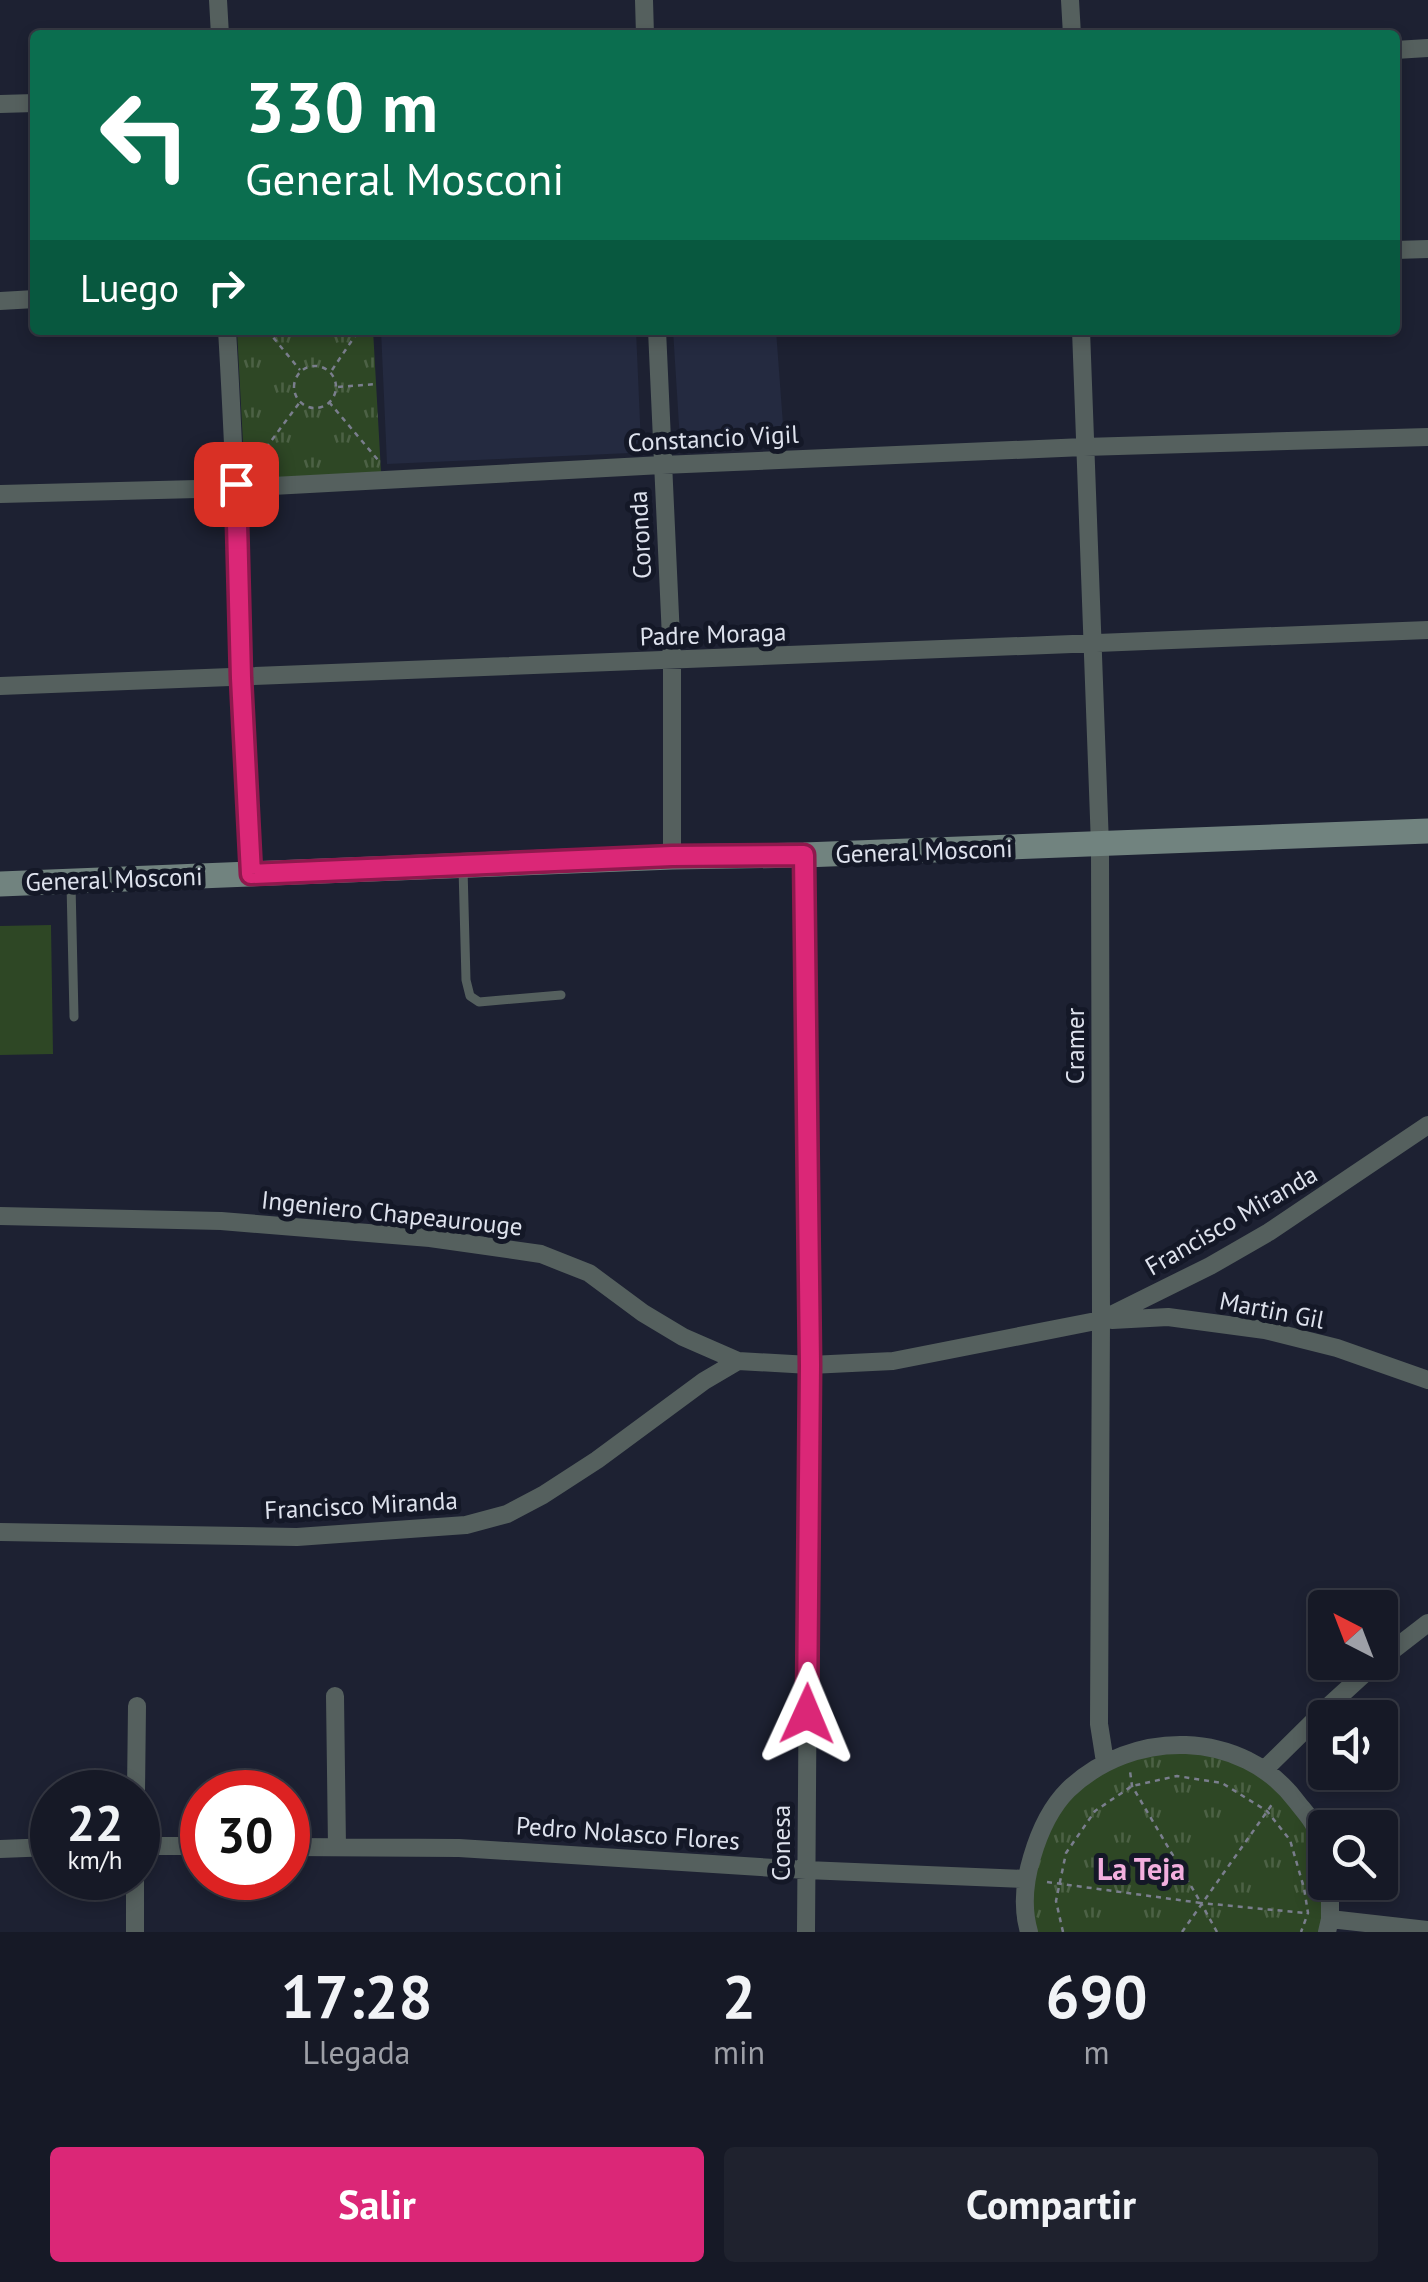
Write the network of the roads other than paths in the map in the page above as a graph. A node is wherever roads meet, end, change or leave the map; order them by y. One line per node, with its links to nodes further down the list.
1 (218, 0): 4 (street)
2 (644, 0): 5 (street)
3 (1070, 0): 6 (street)
4 (220, 30)
5 (646, 30)
6 (1072, 30)
7 (1428, 48): 8 (street)
8 (1400, 50)
9 (30, 103): 10 (street)
10 (0, 104)
11 (1428, 248): 12 (street)
12 (1400, 250)
13 (30, 299): 14 (street)
14 (0, 300)
15 (227, 335): 21 (street)
16 (657, 335): 20 (street, Coronda)
17 (1081, 335): 19 (street, Cramer)
18 (1428, 437): 19 (street, Constancio Vigil)
19 (1084, 447): 20 (street, Constancio Vigil); 24 (street, Cramer)
20 (662, 465): 21 (street, Constancio Vigil); 25 (street, Coronda)
21 (237, 486): 22 (street, Constancio Vigil); 26 (street)
22 (0, 494)
23 (1428, 630): 24 (street, Padre Moraga)
24 (1092, 644): 25 (street, Padre Moraga); 29 (street, Cramer)
25 (672, 660): 26 (street, Padre Moraga); 31 (street, Coronda)
26 (241, 678): 27 (street, Padre Moraga); 33 (street)
27 (0, 686)
28 (1428, 831): 29 (street, General Mosconi)
29 (1100, 845): 30 (street, General Mosconi); 40 (street, Cramer)
30 (804, 855): 31 (street, General Mosconi); 42 (street, Conesa)
31 (672, 856): 32 (street, General Mosconi)
32 (463, 865): 33 (street, General Mosconi); 36 (lane)
33 (251, 874): 34 (street, General Mosconi)
34 (72, 881): 35 (street, General Mosconi); 37 (lane)
35 (0, 884)
36 (561, 995)
37 (74, 1017)
38 (1428, 1126): 40 (street, Francisco Miranda)
39 (0, 1216): 41 (street, Ingeniero Chapeaurouge)
40 (1101, 1320): 42 (street, Francisco Miranda); 43 (street, Martin Gil); 50 (street, Cramer)
41 (738, 1360): 42 (street, Ingeniero Chapeaurouge); 44 (street, Francisco Miranda)
42 (810, 1365): 58 (street, Conesa)
43 (1428, 1380)
44 (0, 1532)
45 (1428, 1623): 46 (street)
46 (1398, 1646)
47 (1358, 1680): 51 (street)
48 (336, 1696): 55 (street)
49 (136, 1706): 52 (street)
50 (1106, 1762): 51 (street); 59 (street)
51 (1265, 1769): 53 (street)
52 (136, 1770)
53 (1308, 1816)
54 (310, 1846): 55 (street, Pedro Nolasco Flores)
55 (337, 1847): 58 (street, Pedro Nolasco Flores)
56 (30, 1848): 57 (street)
57 (0, 1849)
58 (806, 1870): 59 (street, Pedro Nolasco Flores); 65 (street, Conesa)
59 (1026, 1879): 66 (street)
60 (136, 1900): 64 (street)
61 (1330, 1900): 62 (street)
62 (1329, 1926): 63 (street)
63 (1428, 1930)
64 (135, 1932)
65 (806, 1932)
66 (1029, 1932)

